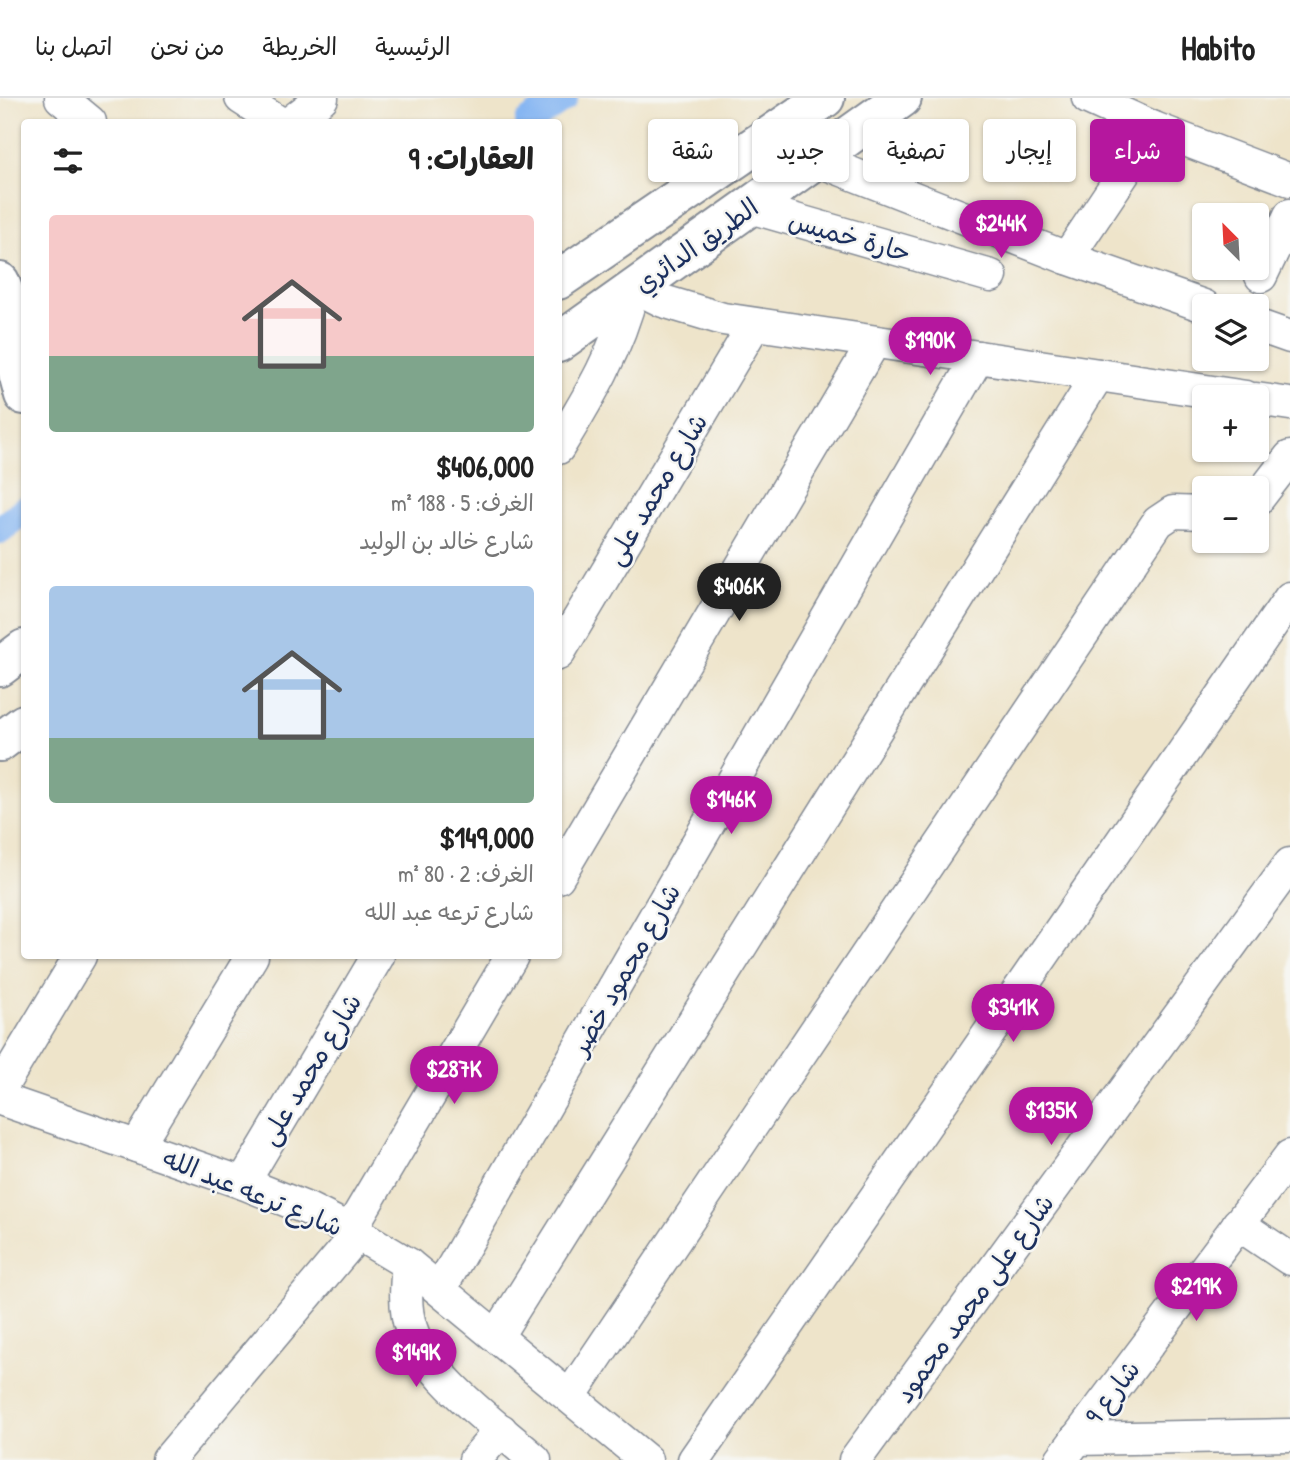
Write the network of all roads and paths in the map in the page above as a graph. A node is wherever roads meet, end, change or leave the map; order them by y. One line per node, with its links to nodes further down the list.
1 (61, 98): 7 (street)
2 (241, 98): 8 (street)
3 (322, 98): 9 (street)
4 (825, 98): 22 (main road, الطريق الدائري)
5 (902, 98): 11 (main road, الطريق الدائري)
6 (1088, 98): 10 (street)
7 (86, 119)
8 (273, 119)
9 (295, 119)
10 (1134, 119)
11 (849, 137)
12 (1185, 140): 14 (street)
13 (849, 173): 19 (street)
14 (1290, 180)
15 (786, 182): 17 (main road, الطريق الدائري)
16 (1118, 182): 19 (street)
17 (750, 207): 21 (street, حارة خميس); 24 (main road, الطريق الدائري)
18 (1290, 215): 20 (street)
19 (1067, 258): 25 (street)
20 (1269, 259)
21 (991, 276)
22 (562, 277)
23 (0, 282): 26 (main road)
24 (634, 288): 27 (street); 30 (main road, الطريق الدائري); 38 (street)
25 (1192, 302)
26 (21, 323): 34 (main road)
27 (754, 325): 31 (street); 43 (street, شارع محمد على)
28 (1269, 330): 29 (street)
29 (1290, 337)
30 (562, 339)
31 (874, 342): 32 (street); 49 (street)
32 (978, 357): 33 (street); 63 (street, شارع محمود خضر)
33 (1098, 375): 35 (street); 64 (street)
34 (21, 384)
35 (1192, 389)
36 (1269, 401): 37 (street)
37 (1290, 404)
38 (562, 441)
39 (1290, 457): 40 (street)
40 (1269, 484)
41 (1192, 513): 65 (street)
42 (1290, 598): 73 (street)
43 (562, 647)
44 (21, 651): 45 (main road)
45 (0, 667)
46 (21, 726): 47 (main road)
47 (0, 742)
48 (1290, 864): 74 (street, شارع على محمد محمود)
49 (562, 870)
50 (78, 959): 54 (street)
51 (250, 959): 56 (street)
52 (376, 959): 58 (street, شارع محمد على)
53 (510, 959): 60 (street)
54 (0, 1089)
55 (0, 1098): 56 (street, شارع ترعه عبد الله)
56 (137, 1146): 58 (street, شارع ترعه عبد الله)
57 (1290, 1156): 59 (street, شارع 9)
58 (243, 1182): 60 (street, شارع ترعه عبد الله)
59 (1238, 1224): 61 (street); 68 (street, شارع 9)
60 (354, 1232): 62 (street, شارع ترعه عبد الله); 69 (street)
61 (1290, 1259)
62 (408, 1265): 63 (street, شارع ترعه عبد الله); 66 (street)
63 (440, 1289): 64 (street, شارع ترعه عبد الله)
64 (497, 1336): 65 (street, شارع ترعه عبد الله)
65 (570, 1396): 72 (street, شارع ترعه عبد الله)
66 (501, 1430): 70 (street); 71 (street)
67 (1290, 1435): 68 (street)
68 (1068, 1450)
69 (168, 1460)
70 (475, 1460)
71 (534, 1460)
72 (646, 1460)
73 (694, 1460)
74 (855, 1460)

